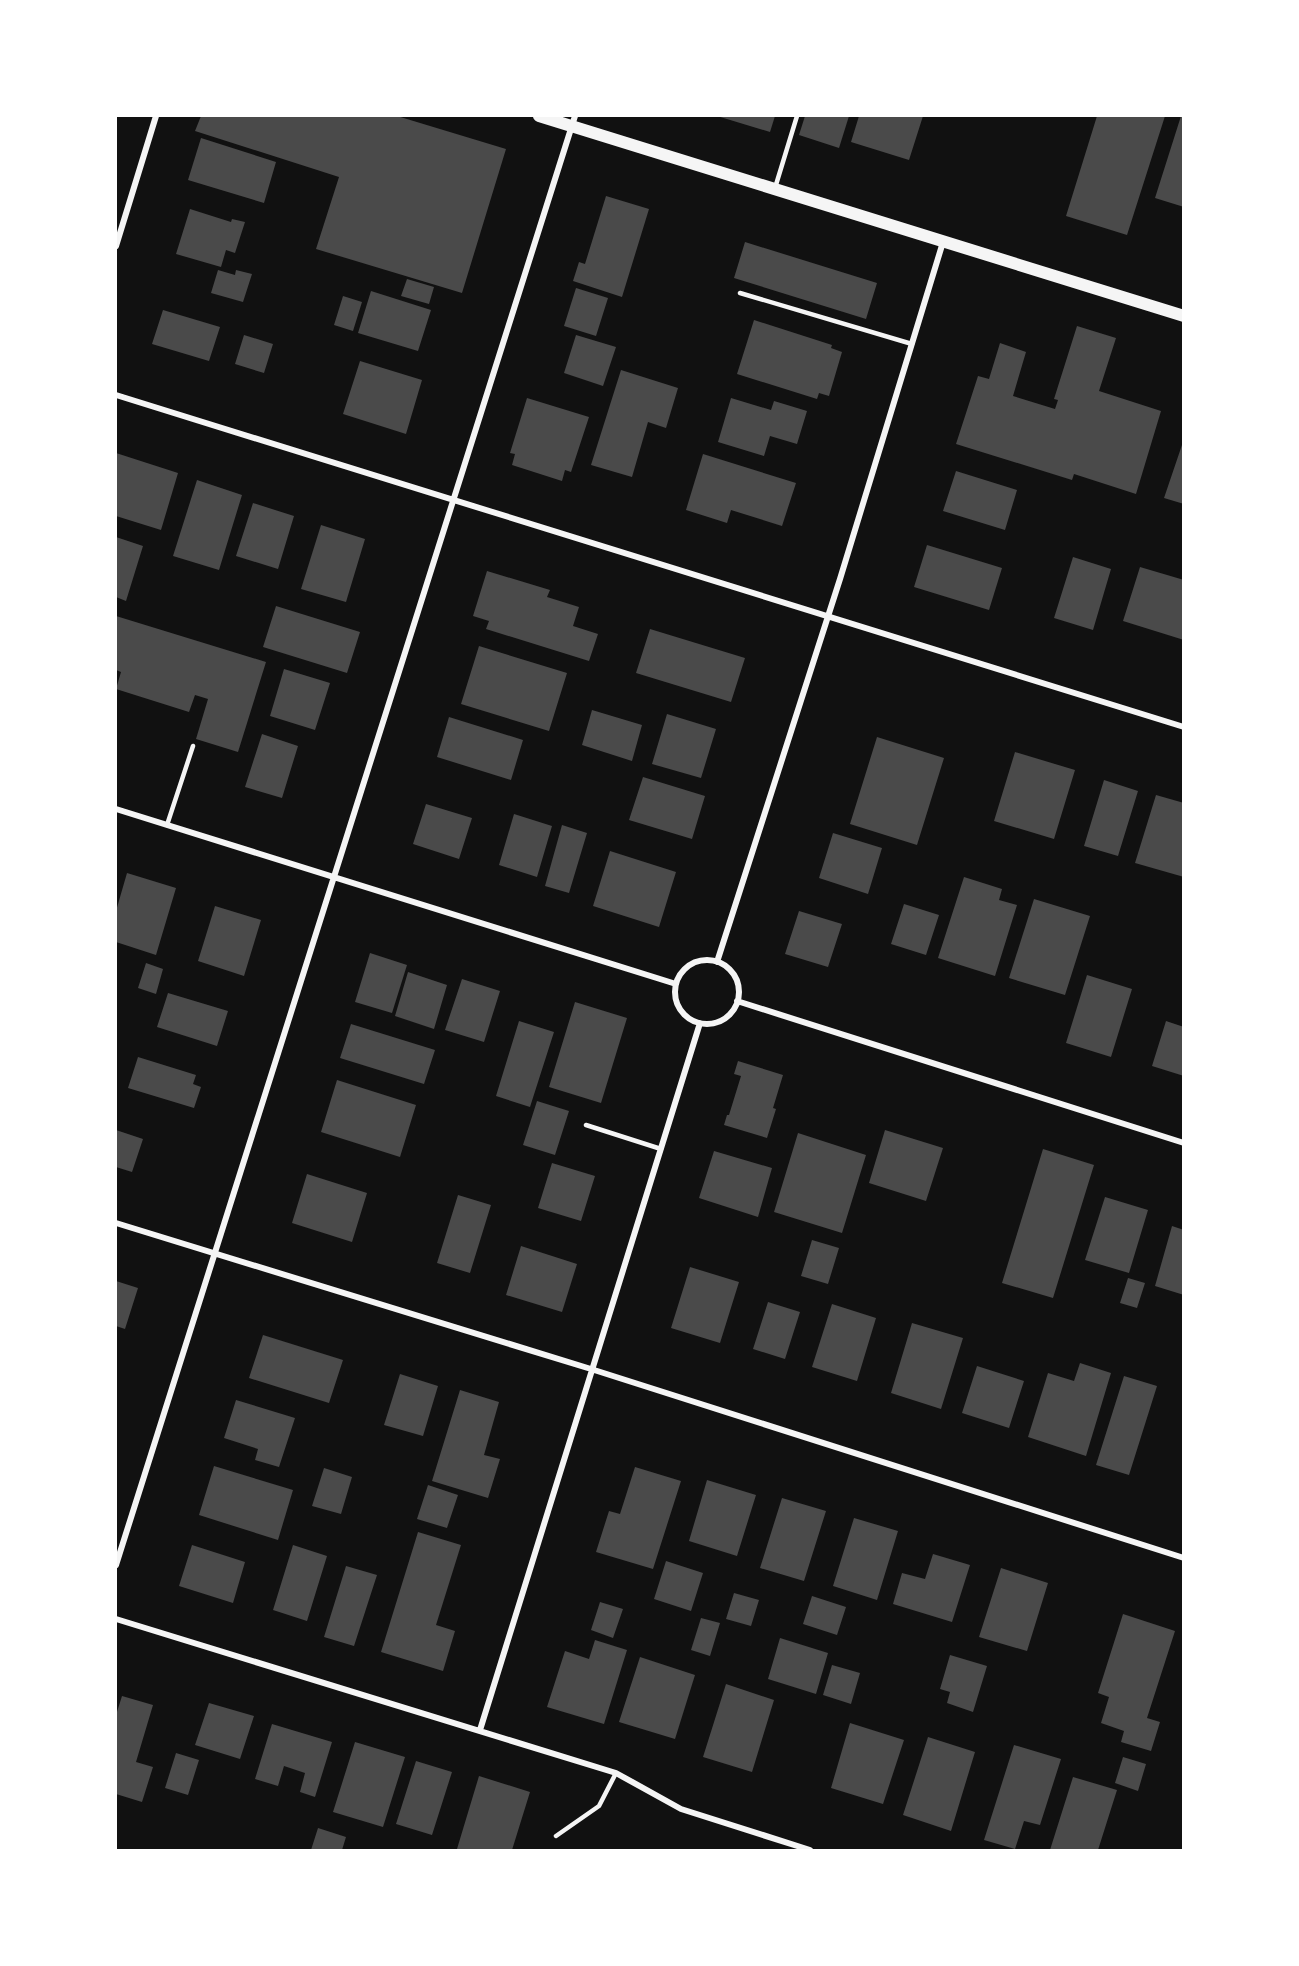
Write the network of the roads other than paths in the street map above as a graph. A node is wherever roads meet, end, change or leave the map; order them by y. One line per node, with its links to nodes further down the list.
1 (156, 116): 7 (street)
2 (538, 116): 4 (main road)
3 (797, 116): 5 (lane)
4 (573, 121): 5 (main road); 12 (street)
5 (774, 189): 6 (main road)
6 (943, 242): 9 (main road); 10 (street)
7 (116, 246)
8 (740, 293): 10 (lane)
9 (1184, 316)
10 (912, 344): 13 (street)
11 (116, 395): 12 (street)
12 (452, 501): 13 (street); 18 (street)
13 (828, 615): 14 (street); 19 (street)
14 (1184, 727)
15 (193, 746): 17 (lane)
16 (116, 809): 17 (street)
17 (166, 825): 18 (street)
18 (332, 877): 20 (street); 27 (street)
19 (717, 962): 20 (street); 21 (street)
20 (676, 984): 22 (street)
21 (737, 1001): 22 (street); 24 (street)
22 (700, 1023): 25 (street)
23 (586, 1125): 25 (lane)
24 (1184, 1143)
25 (661, 1149): 28 (street)
26 (116, 1223): 27 (street)
27 (214, 1254): 28 (street); 30 (street)
28 (591, 1369): 29 (street); 32 (street)
29 (1184, 1558)
30 (116, 1565)
31 (116, 1619): 32 (street)
32 (480, 1730): 33 (street)
33 (616, 1773): 34 (lane); 35 (street)
34 (556, 1836)
35 (810, 1851)

